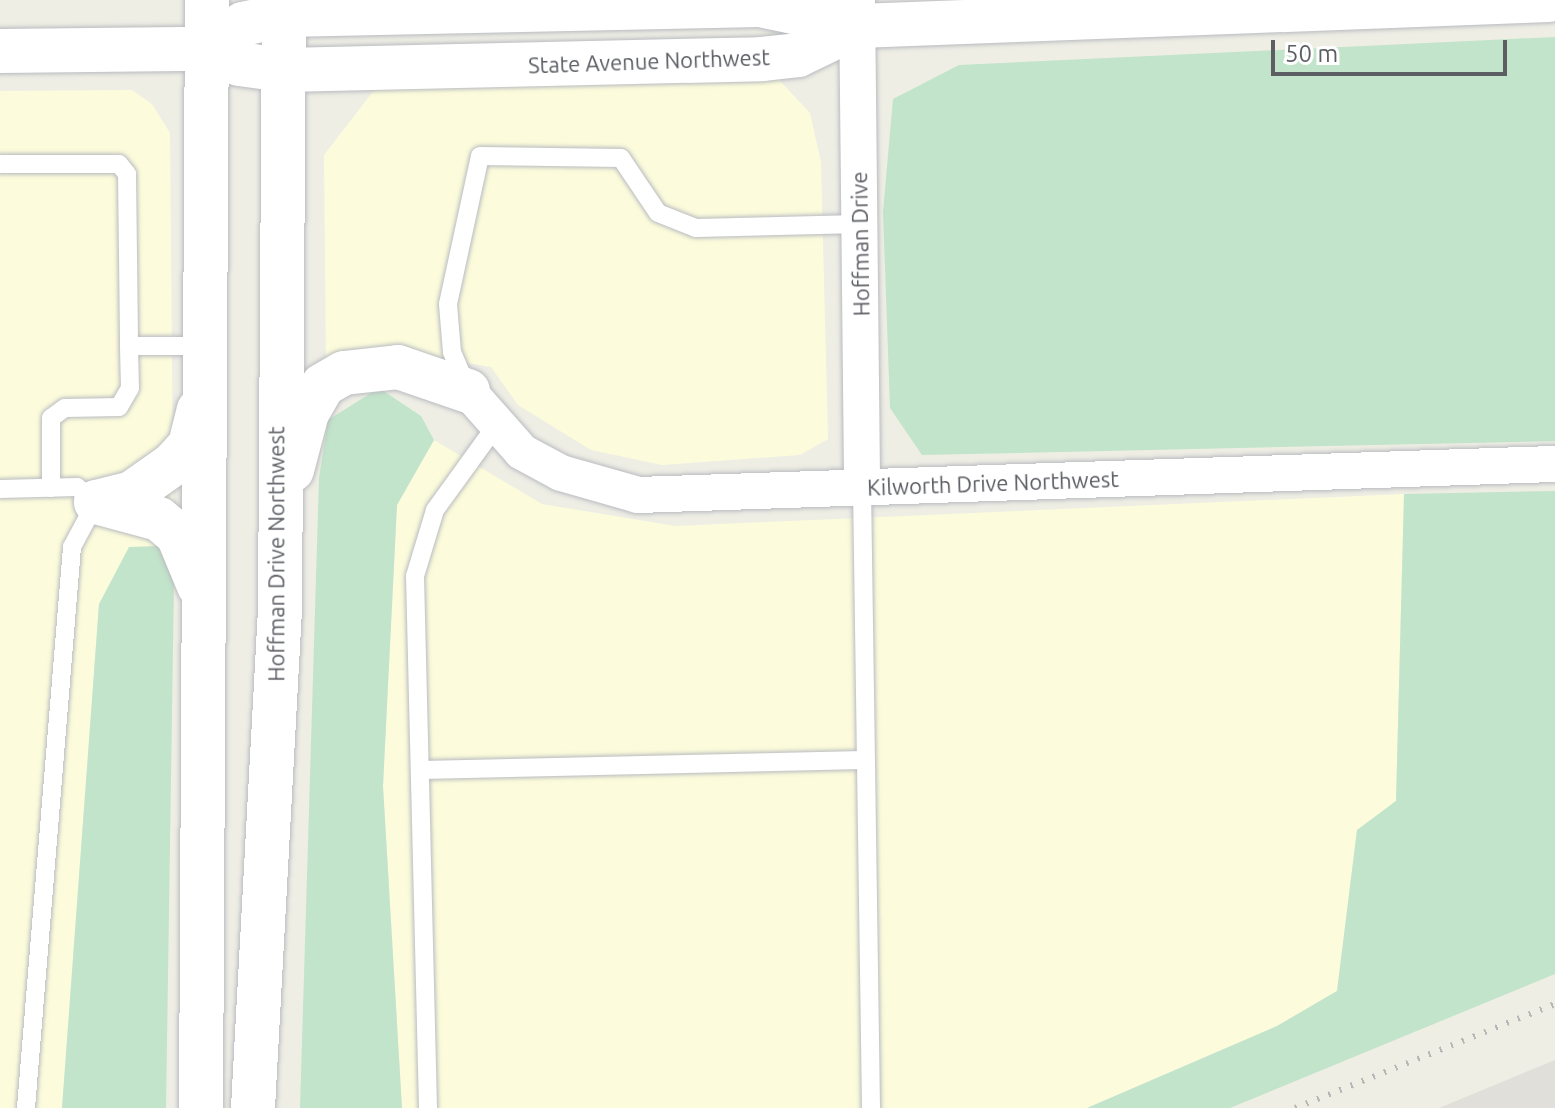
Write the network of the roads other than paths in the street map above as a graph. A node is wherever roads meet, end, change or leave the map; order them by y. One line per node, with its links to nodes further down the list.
1 (207, 0): 5 (main road)
2 (1549, 0): 4 (main road)
3 (284, 8): 4 (main road); 5 (main road); 7 (main road, Hoffman Drive Northwest)
4 (858, 13): 7 (main road, State Avenue Northwest); 9 (street, Hoffman Drive)
5 (206, 49): 6 (main road, State Avenue Northwest); 7 (main road, State Avenue Northwest); 11 (main road)
6 (0, 51)
7 (284, 70): 21 (main road, Hoffman Drive Northwest)
8 (0, 164): 10 (lane)
9 (860, 224): 12 (lane); 16 (street, Hoffman Drive)
10 (129, 346): 11 (lane); 17 (lane)
11 (204, 346): 13 (main road)
12 (468, 391): 14 (street, Kilworth Drive Northwest); 21 (main road)
13 (203, 393): 19 (main road); 20 (main road)
14 (495, 427): 16 (street, Kilworth Drive Northwest); 23 (lane)
15 (1555, 464): 16 (street, Kilworth Drive Northwest)
16 (862, 487): 22 (lane)
17 (51, 488): 18 (lane); 19 (lane)
18 (0, 489)
19 (96, 502): 20 (main road); 24 (lane)
20 (205, 607): 25 (main road)
21 (280, 612): 26 (main road, Hoffman Drive Northwest)
22 (866, 760): 23 (lane); 28 (lane)
23 (420, 770): 27 (lane)
24 (26, 1108)
25 (201, 1108)
26 (253, 1108)
27 (428, 1108)
28 (871, 1108)

